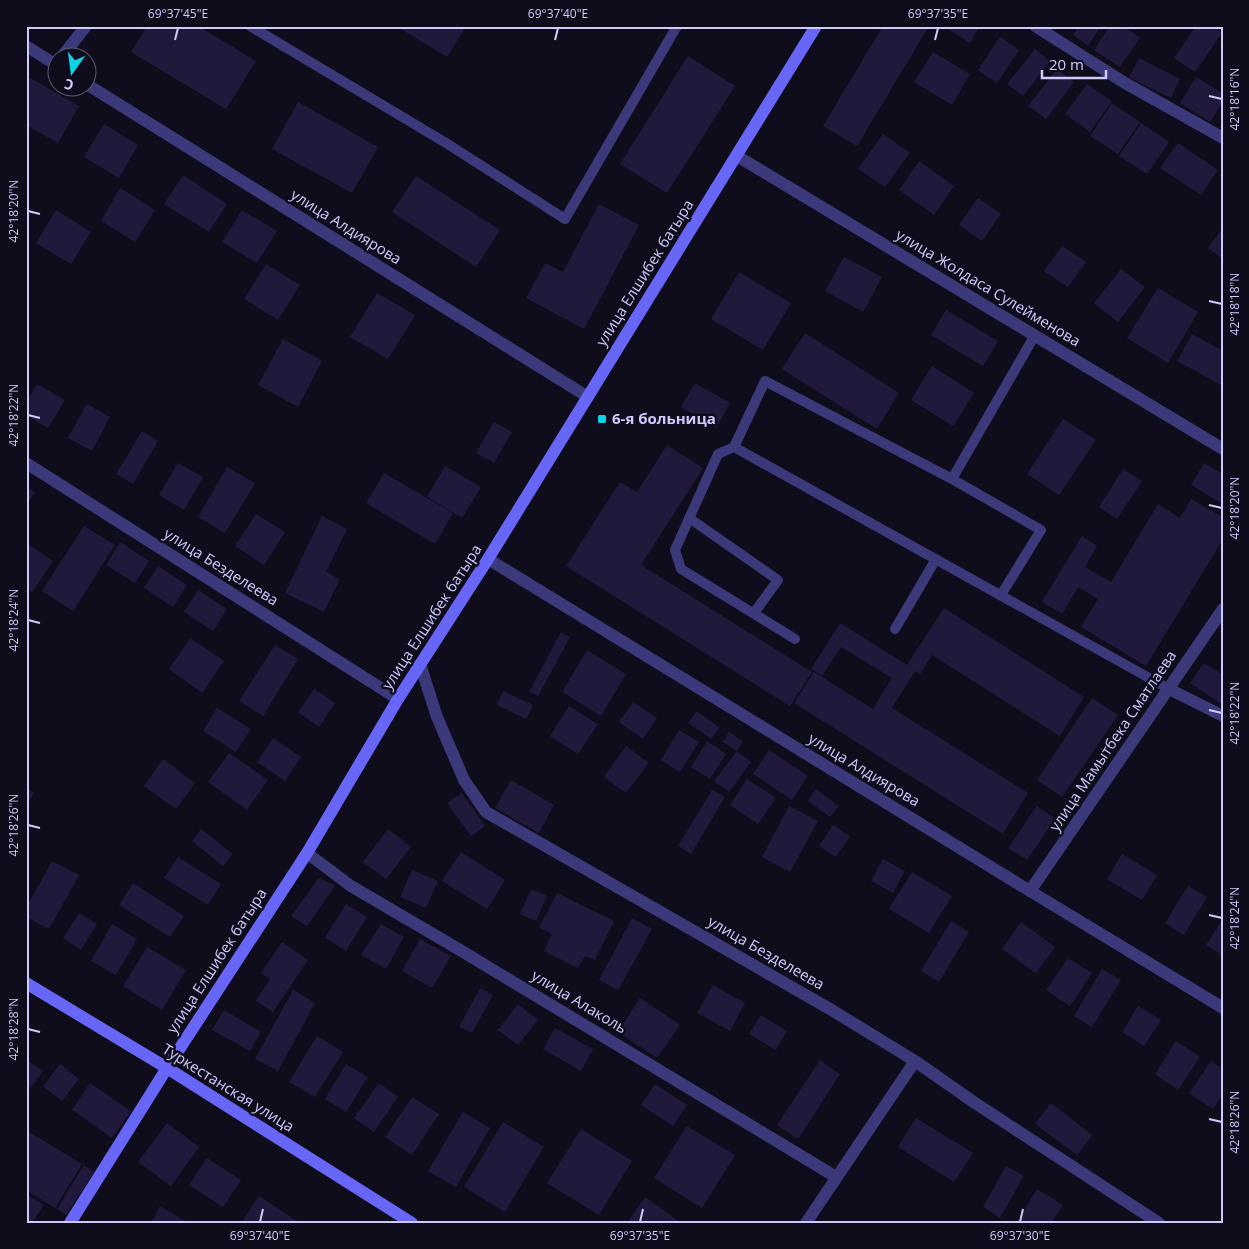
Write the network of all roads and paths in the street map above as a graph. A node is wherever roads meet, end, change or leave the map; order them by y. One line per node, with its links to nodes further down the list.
1 (86, 26): 7 (street)
2 (250, 26): 3 (lane)
3 (677, 26)
4 (816, 26): 11 (street, улица Елшибек батыра)
5 (1035, 26): 10 (street)
6 (26, 46): 8 (street)
7 (69, 48)
8 (48, 58)
9 (98, 91): 13 (street, улица Алдиярова)
10 (1223, 138)
11 (737, 156): 12 (street, улица Жолдаса Сулейменова); 13 (street, улица Елшибек батыра)
12 (1035, 335): 15 (street, улица Жолдаса Сулейменова); 17 (lane)
13 (588, 397): 19 (street, улица Елшибек батыра)
14 (734, 447): 17 (lane); 18 (lane); 20 (lane)
15 (1223, 448)
16 (26, 463): 28 (street, улица Безделеева)
17 (952, 479): 21 (lane)
18 (690, 518): 23 (lane); 23 (lane)
19 (488, 559): 26 (street, улица Елшибек батыра); 31 (street, улица Алдиярова)
20 (936, 559): 21 (lane); 24 (lane)
21 (1001, 595): 27 (lane)
22 (1223, 610): 27 (street, улица Мамытбека Сматлаева)
23 (754, 613): 25 (lane)
24 (895, 629)
25 (795, 639)
26 (420, 664): 28 (street, улица Елшибек батыра); 34 (street, улица Безделеева)
27 (1169, 689): 29 (street); 31 (street, улица Мамытбека Сматлаева)
28 (398, 699): 30 (street, улица Елшибек батыра)
29 (1223, 716)
30 (306, 853): 35 (street, улица Елшибек батыра); 36 (street, улица Алаколь)
31 (1030, 891): 33 (street, улица Алдиярова)
32 (26, 983): 35 (street, Туркестанская улица)
33 (1223, 1008)
34 (915, 1061): 36 (street); 40 (street, улица Безделеева)
35 (167, 1068): 37 (street, улица Елшибек батыра); 38 (street, Туркестанская улица)
36 (836, 1177): 39 (street)
37 (70, 1223)
38 (412, 1223)
39 (806, 1223)
40 (1159, 1223)

